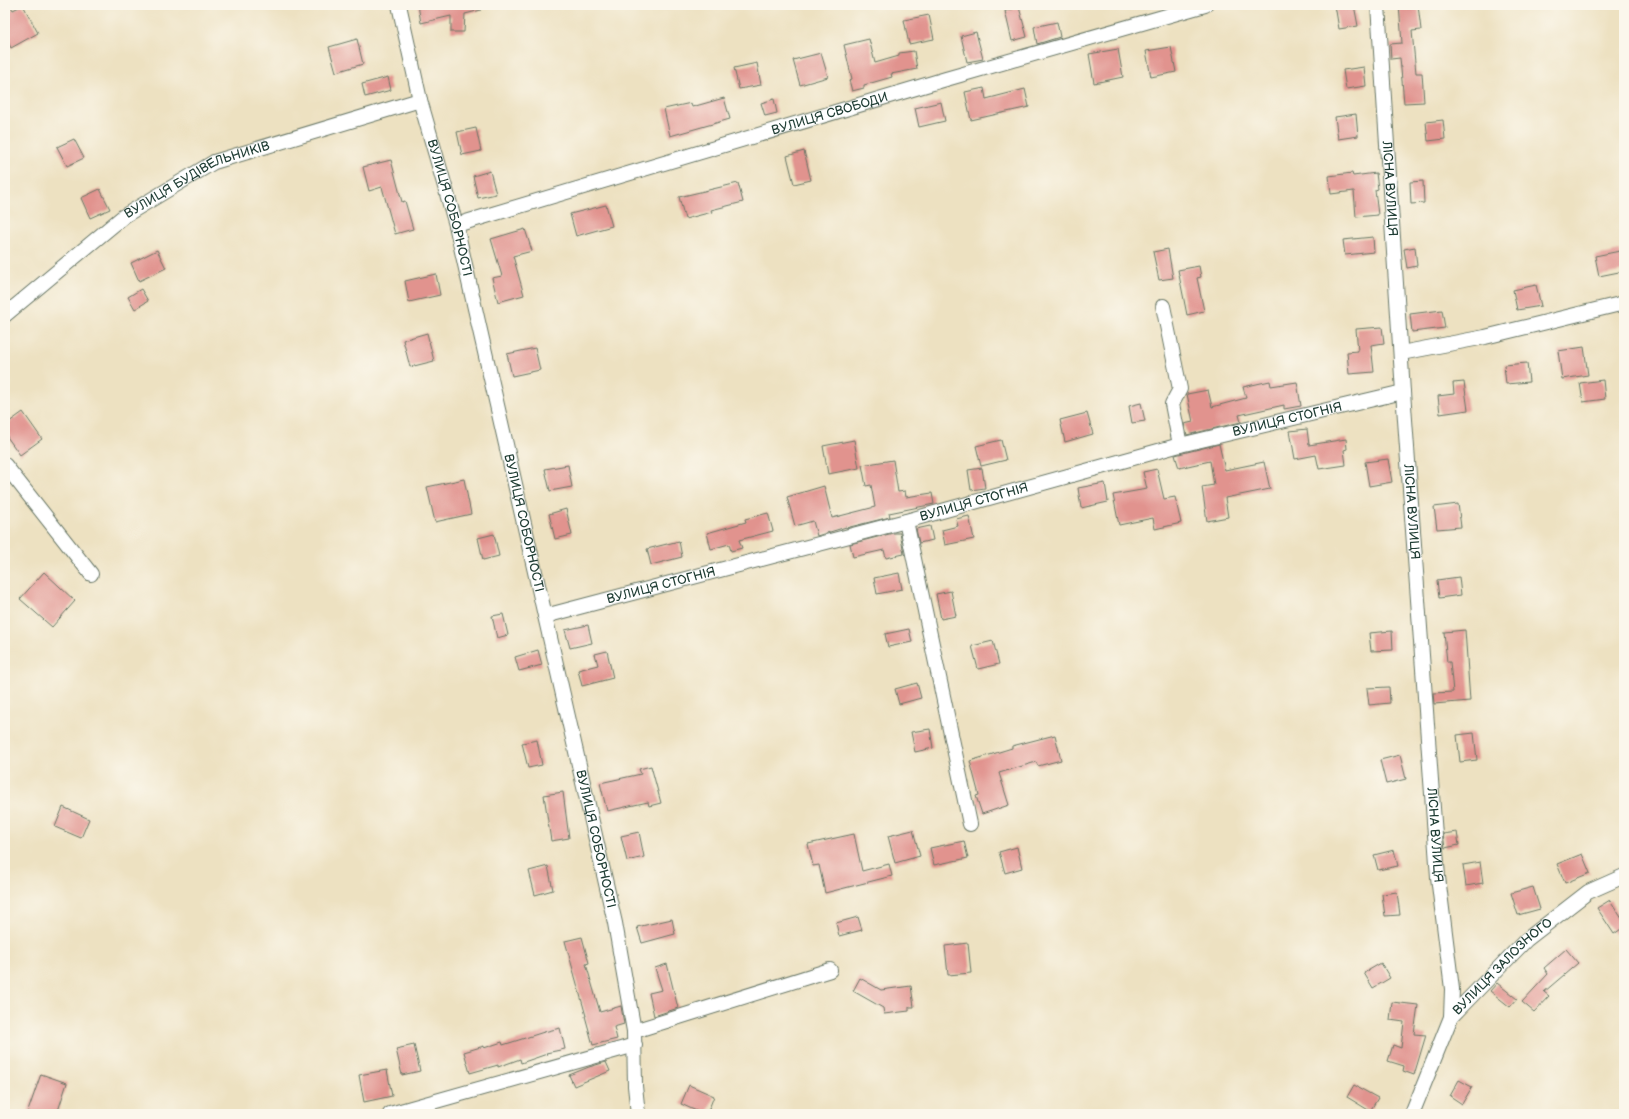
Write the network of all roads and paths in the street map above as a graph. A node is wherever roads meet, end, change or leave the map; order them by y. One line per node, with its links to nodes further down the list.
1 (398, 5): 4 (street, ВУЛИЦЯ СОБОРНОСТІ)
2 (1205, 5): 5 (street, ВУЛИЦЯ СВОБОДИ)
3 (1378, 5): 9 (street, ЛІСНА ВУЛИЦЯ)
4 (420, 100): 5 (street, ВУЛИЦЯ СОБОРНОСТІ); 8 (street, ВУЛИЦЯ БУДІВЕЛЬНИКІВ)
5 (456, 225): 15 (street, ВУЛИЦЯ СОБОРНОСТІ)
6 (1624, 303): 9 (street)
7 (1163, 306): 11 (street)
8 (5, 315)
9 (1401, 353): 10 (street, ЛІСНА ВУЛИЦЯ)
10 (1404, 392): 11 (street, ВУЛИЦЯ СТОГНІЯ); 19 (street, ЛІСНА ВУЛИЦЯ)
11 (1180, 445): 13 (street, ВУЛИЦЯ СТОГНІЯ)
12 (5, 465): 14 (street)
13 (906, 521): 15 (street, ВУЛИЦЯ СТОГНІЯ); 16 (street)
14 (91, 574)
15 (545, 616): 20 (street, ВУЛИЦЯ СОБОРНОСТІ)
16 (970, 824)
17 (1624, 876): 19 (street, ВУЛИЦЯ ЗАЛОЗНОГО)
18 (830, 970): 20 (street)
19 (1451, 1017): 23 (street, ВУЛИЦЯ ЗАЛОЗНОГО)
20 (634, 1038): 21 (street); 22 (street, ВУЛИЦЯ СОБОРНОСТІ)
21 (390, 1114)
22 (638, 1114)
23 (1412, 1114)

